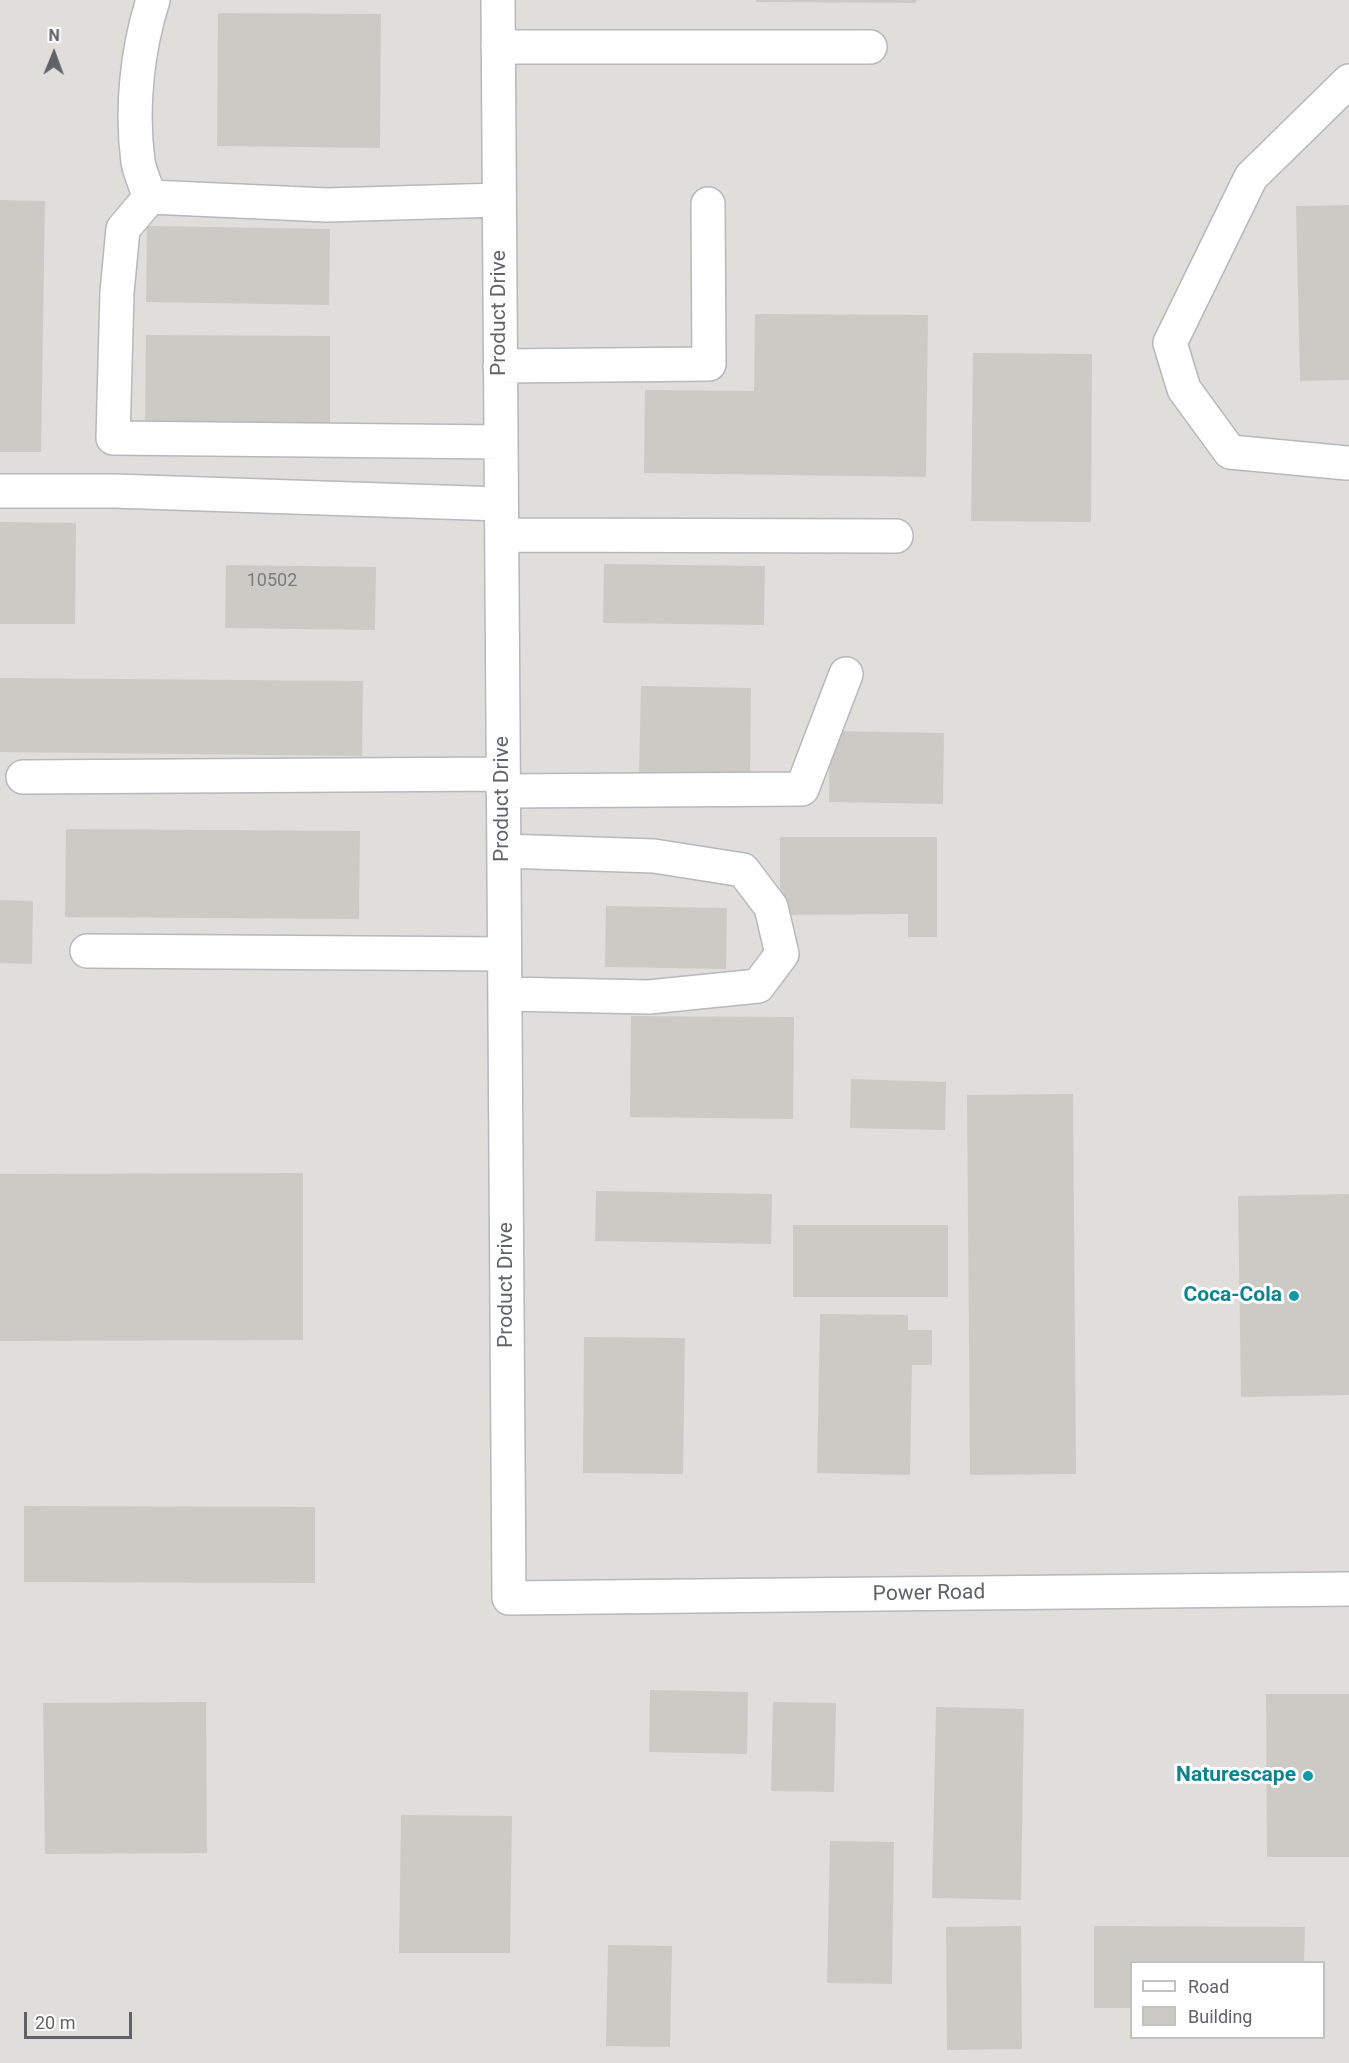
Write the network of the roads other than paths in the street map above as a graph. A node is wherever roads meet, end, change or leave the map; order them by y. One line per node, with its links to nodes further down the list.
1 (153, 0): 6 (street)
2 (498, 0): 3 (street, Product Drive)
3 (498, 47): 4 (street); 7 (street, Product Drive)
4 (870, 47)
5 (1349, 81): 11 (street)
6 (150, 197): 7 (street); 10 (street)
7 (499, 200): 9 (street, Product Drive)
8 (708, 204): 9 (street)
9 (500, 366): 10 (street, Product Drive)
10 (501, 442): 13 (street, Product Drive)
11 (1347, 463)
12 (0, 491): 13 (street)
13 (502, 520): 14 (street); 17 (street, Product Drive)
14 (896, 536)
15 (846, 675): 17 (street)
16 (22, 777): 17 (street)
17 (503, 783): 18 (street, Product Drive)
18 (504, 851): 20 (street, Product Drive); 21 (street)
19 (87, 951): 20 (street)
20 (504, 954): 21 (street, Product Drive)
21 (505, 994): 23 (street, Product Drive)
22 (1349, 1589): 23 (street, Power Road)
23 (509, 1598)

